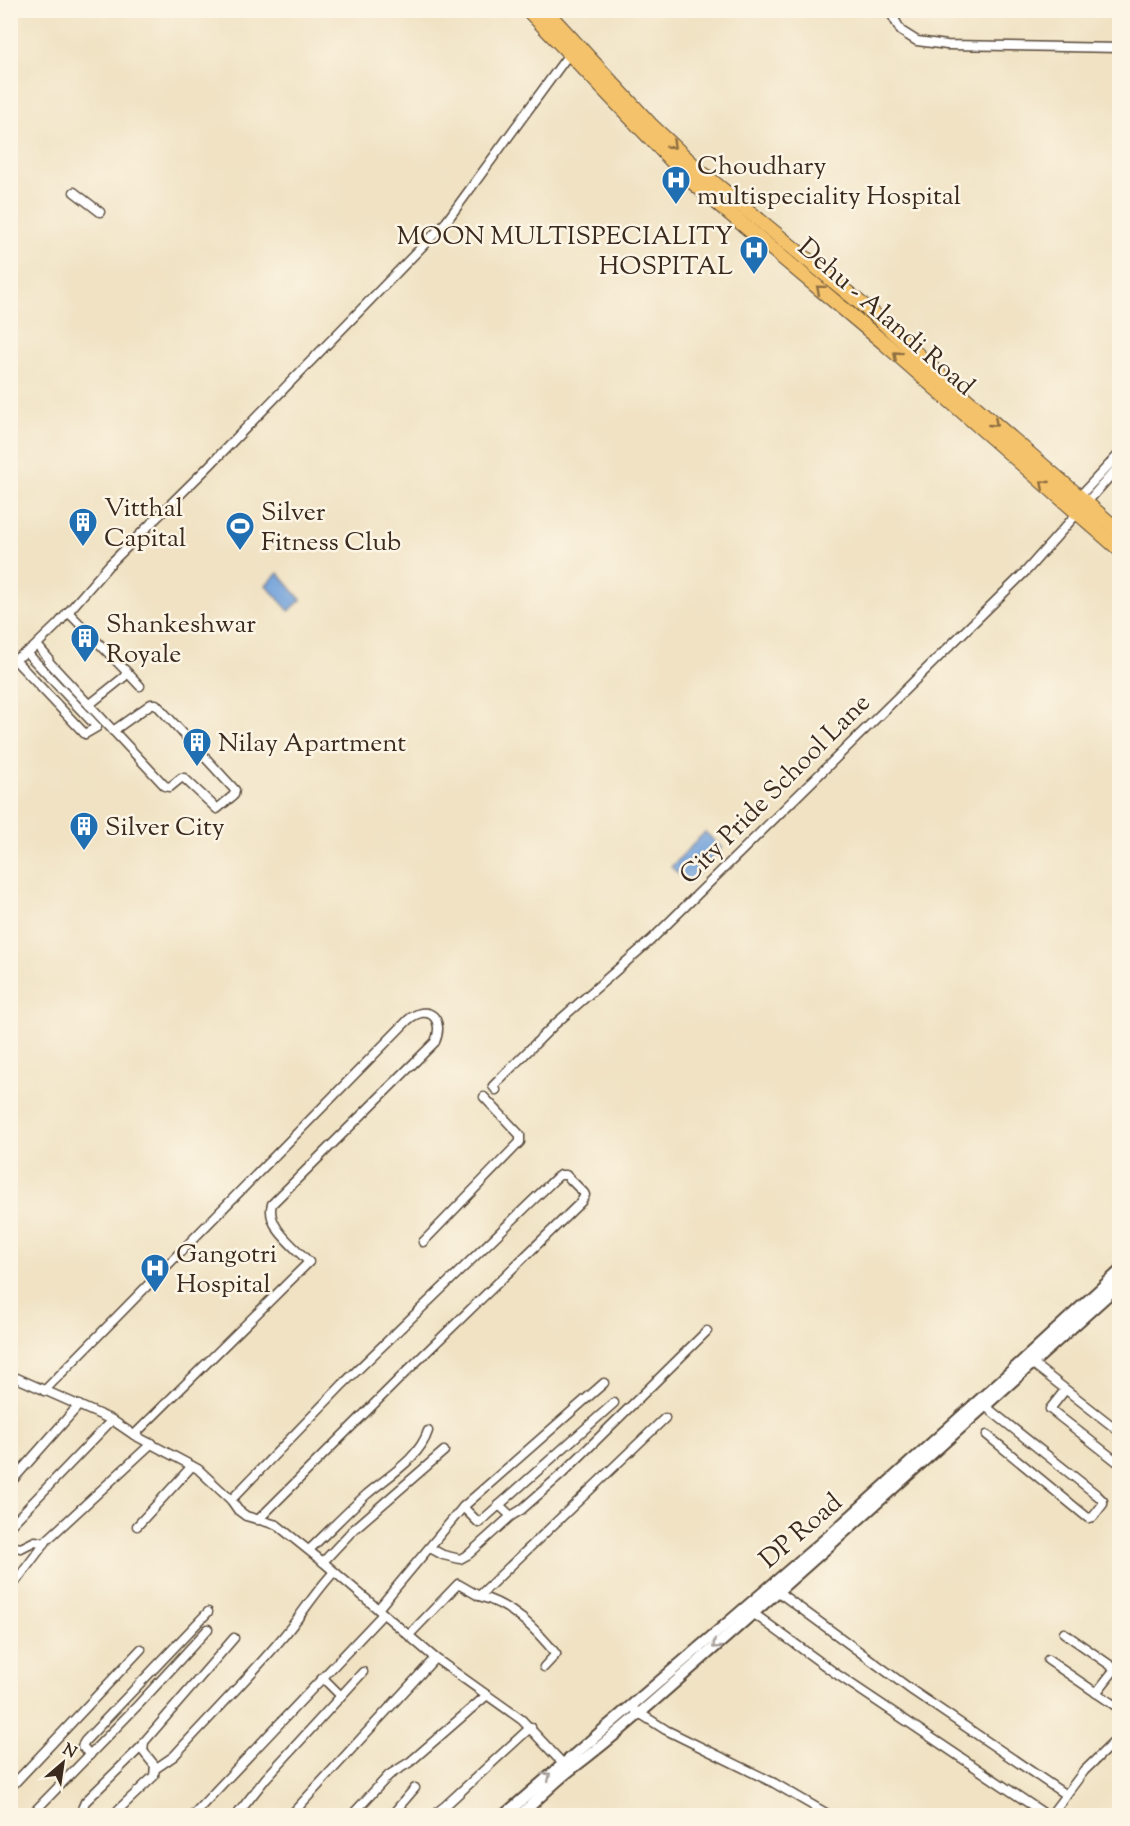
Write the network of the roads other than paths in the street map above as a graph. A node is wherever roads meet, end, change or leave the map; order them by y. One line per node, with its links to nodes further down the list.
1 (528, 10): 5 (main road, Dehu - Alandi Road)
2 (545, 10): 10 (main road, Dehu - Alandi Road, one-way to 10)
3 (892, 10): 4 (street)
4 (1119, 48)
5 (569, 54): 10 (main road, Dehu - Alandi Road, one-way to 5); 13 (street)
6 (74, 192): 7 (street)
7 (100, 212)
8 (1119, 453): 10 (street)
9 (1119, 465): 10 (street)
10 (1079, 505): 11 (main road, Dehu - Alandi Road); 12 (main road, Dehu - Alandi Road); 20 (street, City Pride School Lane)
11 (1119, 532)
12 (1119, 550)
13 (68, 612): 14 (street); 16 (street)
14 (32, 649): 15 (street); 15 (street); 18 (street)
15 (13, 661)
16 (127, 672): 17 (street); 18 (street)
17 (140, 686)
18 (89, 705): 19 (street)
19 (113, 731): 19 (street)
20 (495, 1088)
21 (483, 1097): 22 (street)
22 (423, 1242)
23 (1119, 1271): 26 (street, DP Road)
24 (1119, 1284): 26 (street, DP Road)
25 (707, 1331): 48 (street)
26 (1029, 1361): 29 (street); 33 (street, DP Road); 79 (street, DP Road)
27 (10, 1375): 30 (street)
28 (604, 1383): 47 (street)
29 (1065, 1390): 37 (street); 42 (street)
30 (44, 1391): 32 (street); 38 (street)
31 (614, 1403): 46 (street)
32 (79, 1406): 35 (street); 44 (street)
33 (985, 1406): 39 (street); 59 (street, DP Road)
34 (665, 1418): 60 (street)
35 (111, 1420): 38 (street); 51 (street)
36 (428, 1431): 55 (street)
37 (1119, 1432)
38 (134, 1435): 40 (street)
39 (987, 1435)
40 (152, 1443): 43 (street); 52 (street)
41 (444, 1451): 56 (street)
42 (1119, 1464)
43 (192, 1466): 45 (street); 50 (street)
44 (10, 1483)
45 (231, 1500): 49 (street); 49 (street)
46 (499, 1505): 47 (street); 48 (street)
47 (463, 1507): 54 (street)
48 (512, 1516): 54 (street)
49 (258, 1520): 55 (street)
50 (136, 1526)
51 (10, 1527)
52 (45, 1543): 53 (street); 58 (street)
53 (10, 1546)
54 (430, 1548): 62 (street)
55 (309, 1551): 56 (street)
56 (323, 1562): 57 (street)
57 (334, 1572): 62 (street); 85 (street)
58 (10, 1589)
59 (777, 1591): 63 (street, DP Road); 88 (street)
60 (479, 1596): 66 (street); 71 (street)
61 (208, 1612): 83 (street)
62 (380, 1612): 66 (street); 74 (street)
63 (753, 1612): 79 (street, DP Road, one-way to 79); 101 (street)
64 (208, 1629): 83 (street)
65 (1064, 1634): 72 (street)
66 (409, 1635): 69 (street)
67 (234, 1638): 82 (street)
68 (141, 1649): 86 (street)
69 (435, 1658): 77 (street); 94 (street)
70 (1048, 1660): 75 (street)
71 (544, 1667)
72 (1117, 1670): 75 (street)
73 (363, 1672): 76 (street)
74 (322, 1678): 76 (street); 92 (street)
75 (1096, 1693): 78 (street)
76 (340, 1695): 93 (street)
77 (487, 1695): 80 (street); 95 (street)
78 (1119, 1709)
79 (635, 1711): 84 (street, DP Road); 100 (street)
80 (531, 1727): 84 (street); 97 (street)
81 (1119, 1736): 88 (street)
82 (142, 1746): 85 (street); 90 (street)
83 (90, 1755): 89 (street)
84 (566, 1766): 98 (street, DP Road, one-way to 84); 99 (street, DP Road)
85 (155, 1769): 91 (street)
86 (10, 1788)
87 (415, 1788): 96 (street)
88 (1066, 1795): 101 (street)
89 (30, 1815)
90 (84, 1815)
91 (117, 1815)
92 (192, 1815)
93 (236, 1815)
94 (290, 1815)
95 (351, 1815)
96 (391, 1815)
97 (432, 1815)
98 (503, 1815)
99 (519, 1815)
100 (831, 1815)
101 (1049, 1815)

